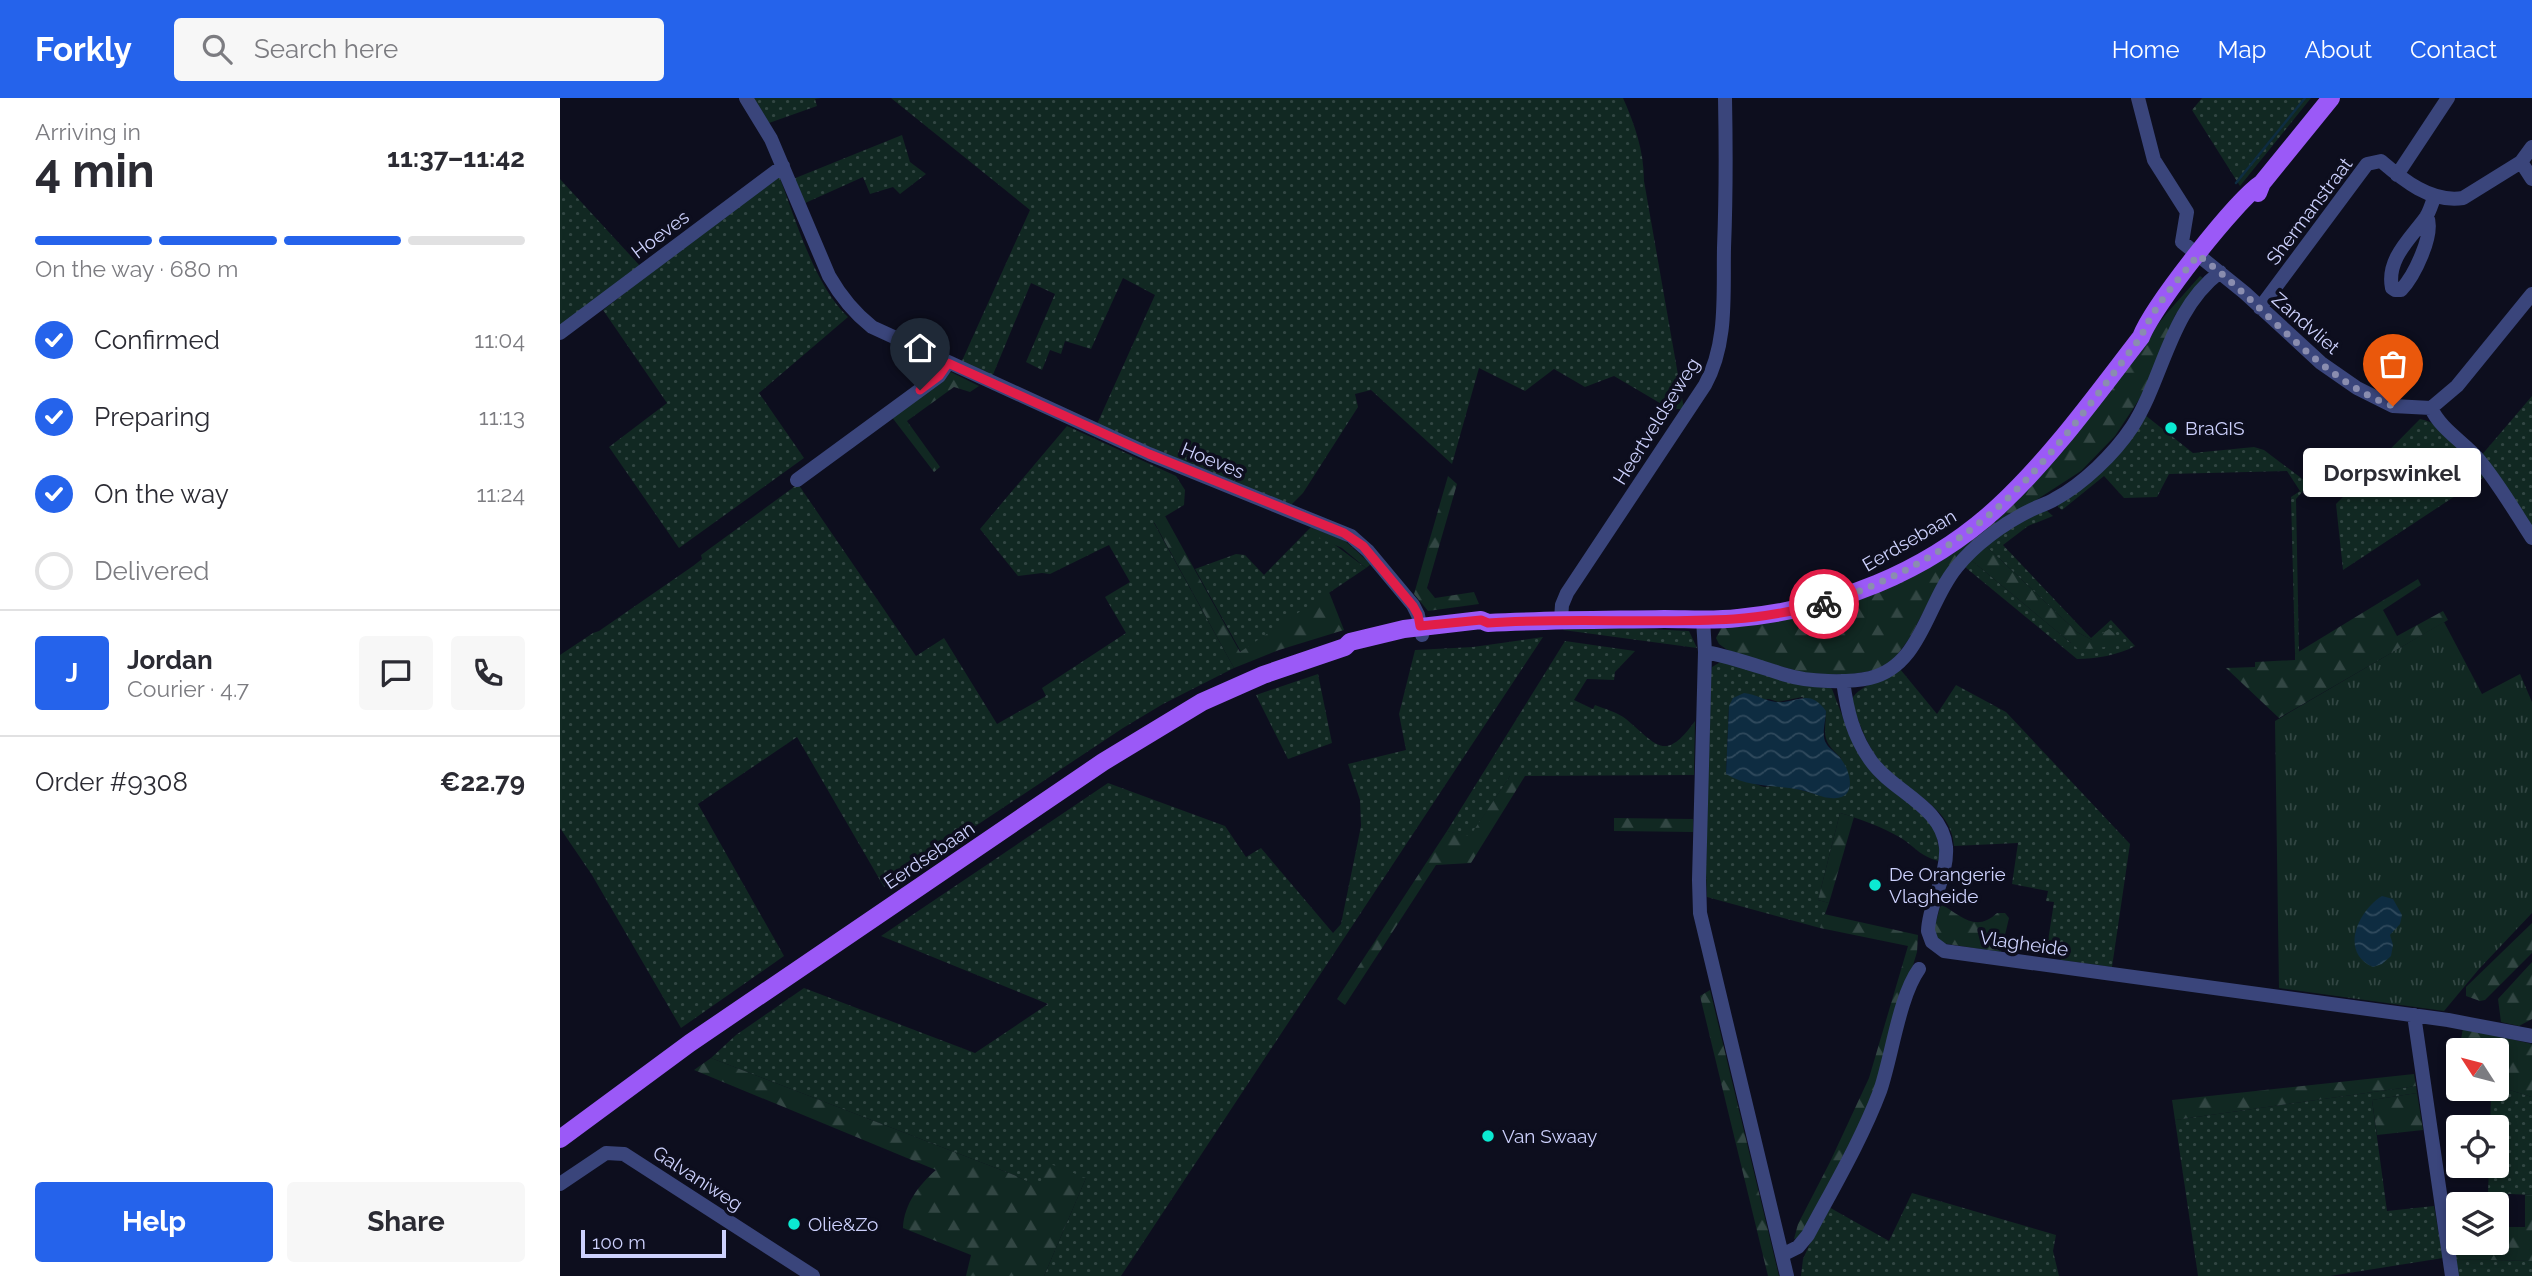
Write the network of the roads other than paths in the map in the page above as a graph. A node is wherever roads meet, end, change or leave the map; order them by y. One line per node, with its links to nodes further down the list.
1 (746, 98): 8 (street, Hoeves)
2 (1725, 98): 22 (street, Heertveldseweg)
3 (2138, 98): 13 (street)
4 (2331, 98): 13 (main road, Eerdsebaan)
5 (2448, 98): 9 (street)
6 (2532, 147): 7 (street)
7 (2521, 162): 10 (street); 11 (street)
8 (783, 166): 16 (street, Hoeves); 17 (street, Hoeves)
9 (2397, 174): 11 (street); 15 (street, Shermanstraat)
10 (2532, 179)
11 (2435, 196): 12 (street)
12 (2427, 216)
13 (2208, 263): 15 (street, Zandvliet); 21 (main road, Eerdsebaan); 25 (street)
14 (2532, 294): 18 (street)
15 (2260, 308): 18 (street, Zandvliet)
16 (560, 333)
17 (948, 363): 19 (street); 23 (street, Hoeves)
18 (2431, 408): 20 (street)
19 (797, 480)
20 (2532, 538)
21 (1703, 619): 22 (main road, Eerdsebaan); 24 (street)
22 (1561, 620): 23 (main road, Eerdsebaan)
23 (1421, 631): 29 (main road, Eerdsebaan)
24 (1705, 652): 25 (street); 31 (street)
25 (1843, 681): 27 (street, Vlagheide)
26 (1919, 969): 31 (street)
27 (2414, 1015): 28 (street, Vlagheide); 35 (street)
28 (2532, 1036)
29 (560, 1139)
30 (560, 1184): 32 (street, Galvaniweg)
31 (1782, 1255): 34 (street)
32 (792, 1270): 33 (street, Galvaniweg)
33 (813, 1276)
34 (1787, 1276)
35 (2452, 1276)

